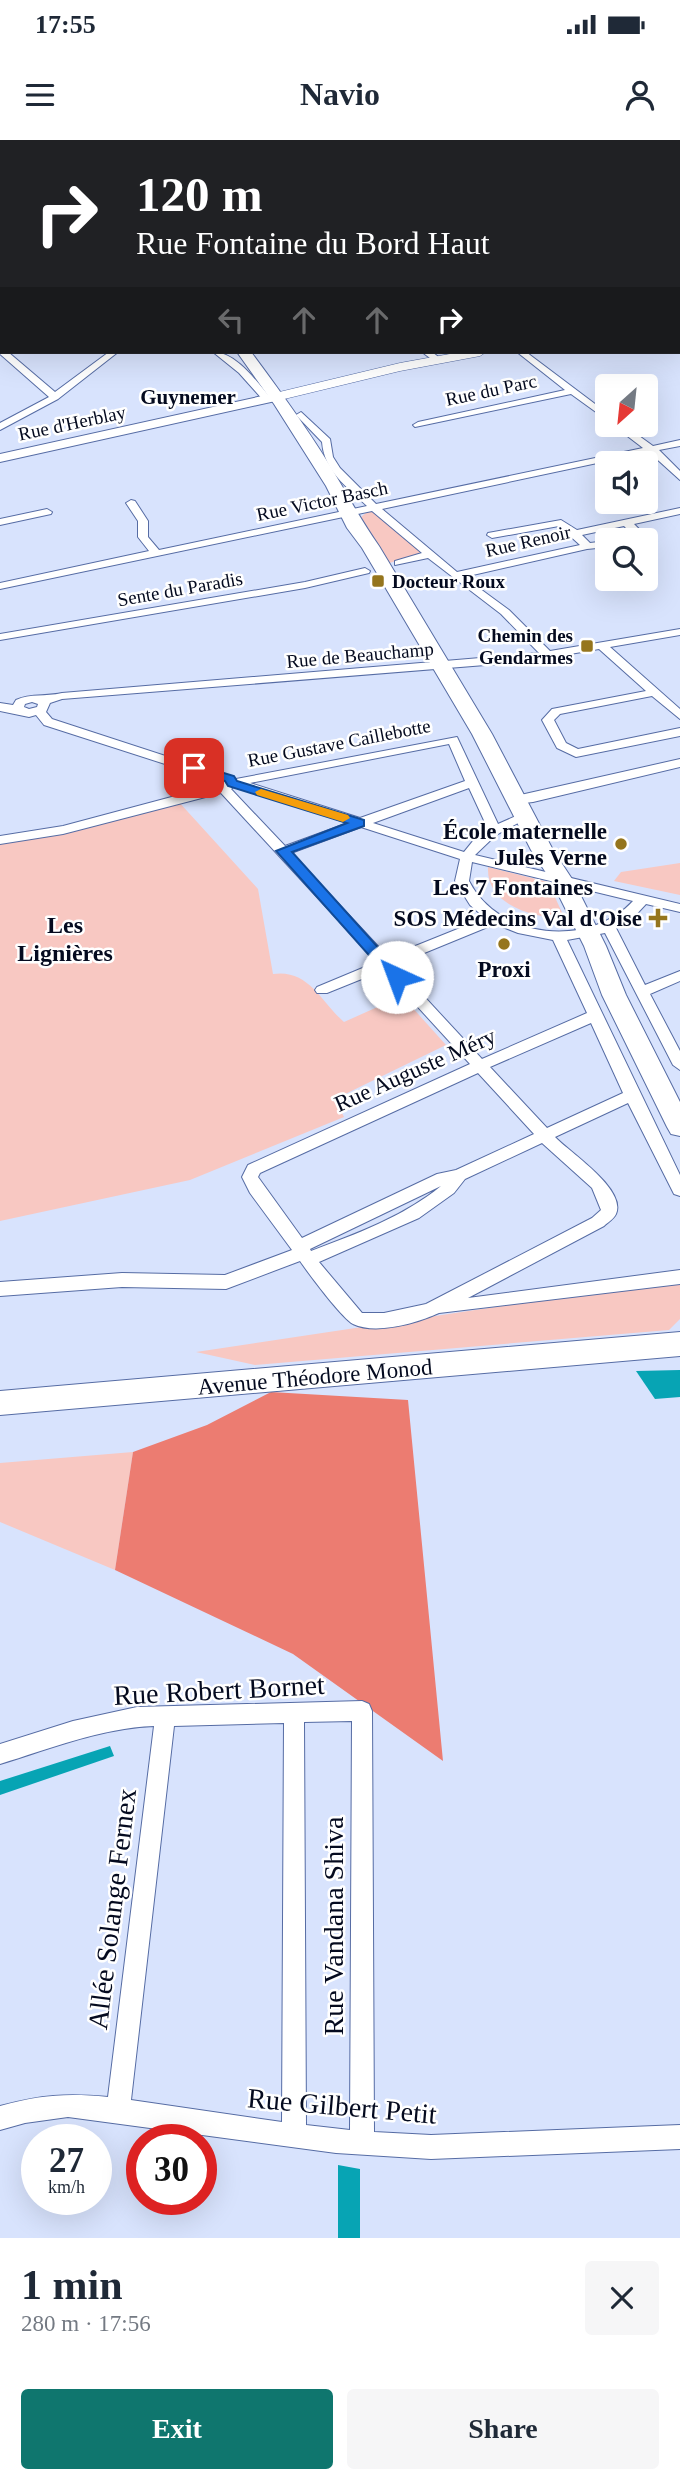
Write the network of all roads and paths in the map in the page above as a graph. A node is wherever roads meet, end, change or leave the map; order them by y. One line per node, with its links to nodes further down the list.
1 (7, 354): 10 (street)
2 (111, 354): 10 (street)
3 (221, 354): 9 (street)
4 (245, 354): 9 (main road)
5 (456, 354): 7 (main road, Rue d'Herblay)
6 (524, 354): 8 (street)
7 (432, 356): 9 (main road, Rue d'Herblay)
8 (572, 391): 11 (street); 13 (street, Rue du Parc)
9 (268, 396): 18 (street, Rue d'Herblay); 20 (main road)
10 (55, 397): 14 (street)
11 (595, 408)
12 (302, 415): 22 (street)
13 (418, 425)
14 (0, 428)
15 (636, 438): 17 (street)
16 (680, 443): 17 (street, Rue Victor Basch)
17 (651, 449): 19 (street); 22 (street, Rue Victor Basch)
18 (0, 458)
19 (680, 477)
20 (334, 486): 25 (main road)
21 (131, 503): 33 (street)
22 (374, 508): 25 (street, Rue Victor Basch); 34 (street)
23 (680, 511): 27 (street)
24 (47, 512): 26 (street)
25 (351, 513): 33 (street, Rue Victor Basch); 43 (main road)
26 (0, 522)
27 (626, 522): 28 (street); 29 (street)
28 (632, 528)
29 (575, 534): 30 (street); 32 (street)
30 (492, 536)
31 (595, 545): 32 (street, Rue Renoir)
32 (587, 546): 37 (street, Rue Renoir)
33 (156, 553): 38 (street, Rue Victor Basch)
34 (432, 554): 35 (street); 37 (street)
35 (399, 563)
36 (365, 571): 40 (street, Sente du Paradis)
37 (456, 576): 42 (street)
38 (0, 586)
39 (680, 632): 41 (street, Rue de Beauchamp)
40 (0, 636)
41 (602, 646): 42 (street, Rue de Beauchamp); 44 (street)
42 (547, 655): 43 (street, Rue de Beauchamp)
43 (433, 666): 47 (street, Rue de Beauchamp); 53 (main road)
44 (652, 693): 45 (street); 49 (street)
45 (674, 704): 48 (street)
46 (0, 705): 47 (street)
47 (40, 706): 52 (street)
48 (680, 715)
49 (680, 732)
50 (680, 763): 53 (street)
51 (473, 782): 52 (street, Rue Gustave Caillebotte); 54 (street); 55 (street)
52 (228, 786): 54 (street); 56 (street, Rue Gustave Caillebotte); 57 (street)
53 (520, 808): 55 (street); 59 (main road)
54 (360, 823): 57 (street); 58 (street)
55 (494, 830): 58 (street)
56 (0, 841)
57 (283, 851): 64 (street)
58 (467, 857): 59 (street); 62 (street)
59 (557, 880): 60 (street); 63 (main road)
60 (642, 900): 61 (street); 63 (street)
61 (680, 908)
62 (495, 919): 63 (street); 64 (street)
63 (583, 932): 67 (street); 68 (street); 72 (main road)
64 (385, 964): 66 (street); 70 (street)
65 (680, 976): 67 (street)
66 (322, 990)
67 (643, 991): 69 (street)
68 (594, 1017): 70 (street, Rue Auguste Méry); 71 (street)
69 (680, 1065)
70 (482, 1066): 73 (street); 75 (street, Rue Auguste Méry)
71 (632, 1095): 73 (street); 74 (street)
72 (680, 1127)
73 (546, 1135): 75 (street); 78 (street)
74 (680, 1190)
75 (303, 1253): 77 (street); 78 (street)
76 (680, 1277): 78 (street)
77 (0, 1289)
78 (430, 1310)
79 (680, 1336): 81 (main road)
80 (680, 1344): 81 (main road, Avenue Théodore Monod)
81 (630, 1346): 82 (main road, Avenue Théodore Monod)
82 (0, 1403)
83 (362, 1711): 84 (street, Rue Robert Bornet); 91 (street, Rue Vandana Shiva)
84 (294, 1713): 85 (street, Rue Robert Bornet); 89 (street)
85 (165, 1716): 86 (street, Rue Robert Bornet); 87 (street, Allée Solange Fernex)
86 (0, 1754)
87 (118, 2109): 88 (street, Rue Gilbert Petit); 89 (street, Rue Gilbert Petit)
88 (0, 2118)
89 (294, 2135): 91 (street, Rue Gilbert Petit)
90 (680, 2137): 91 (street, Rue Gilbert Petit)
91 (362, 2142)

